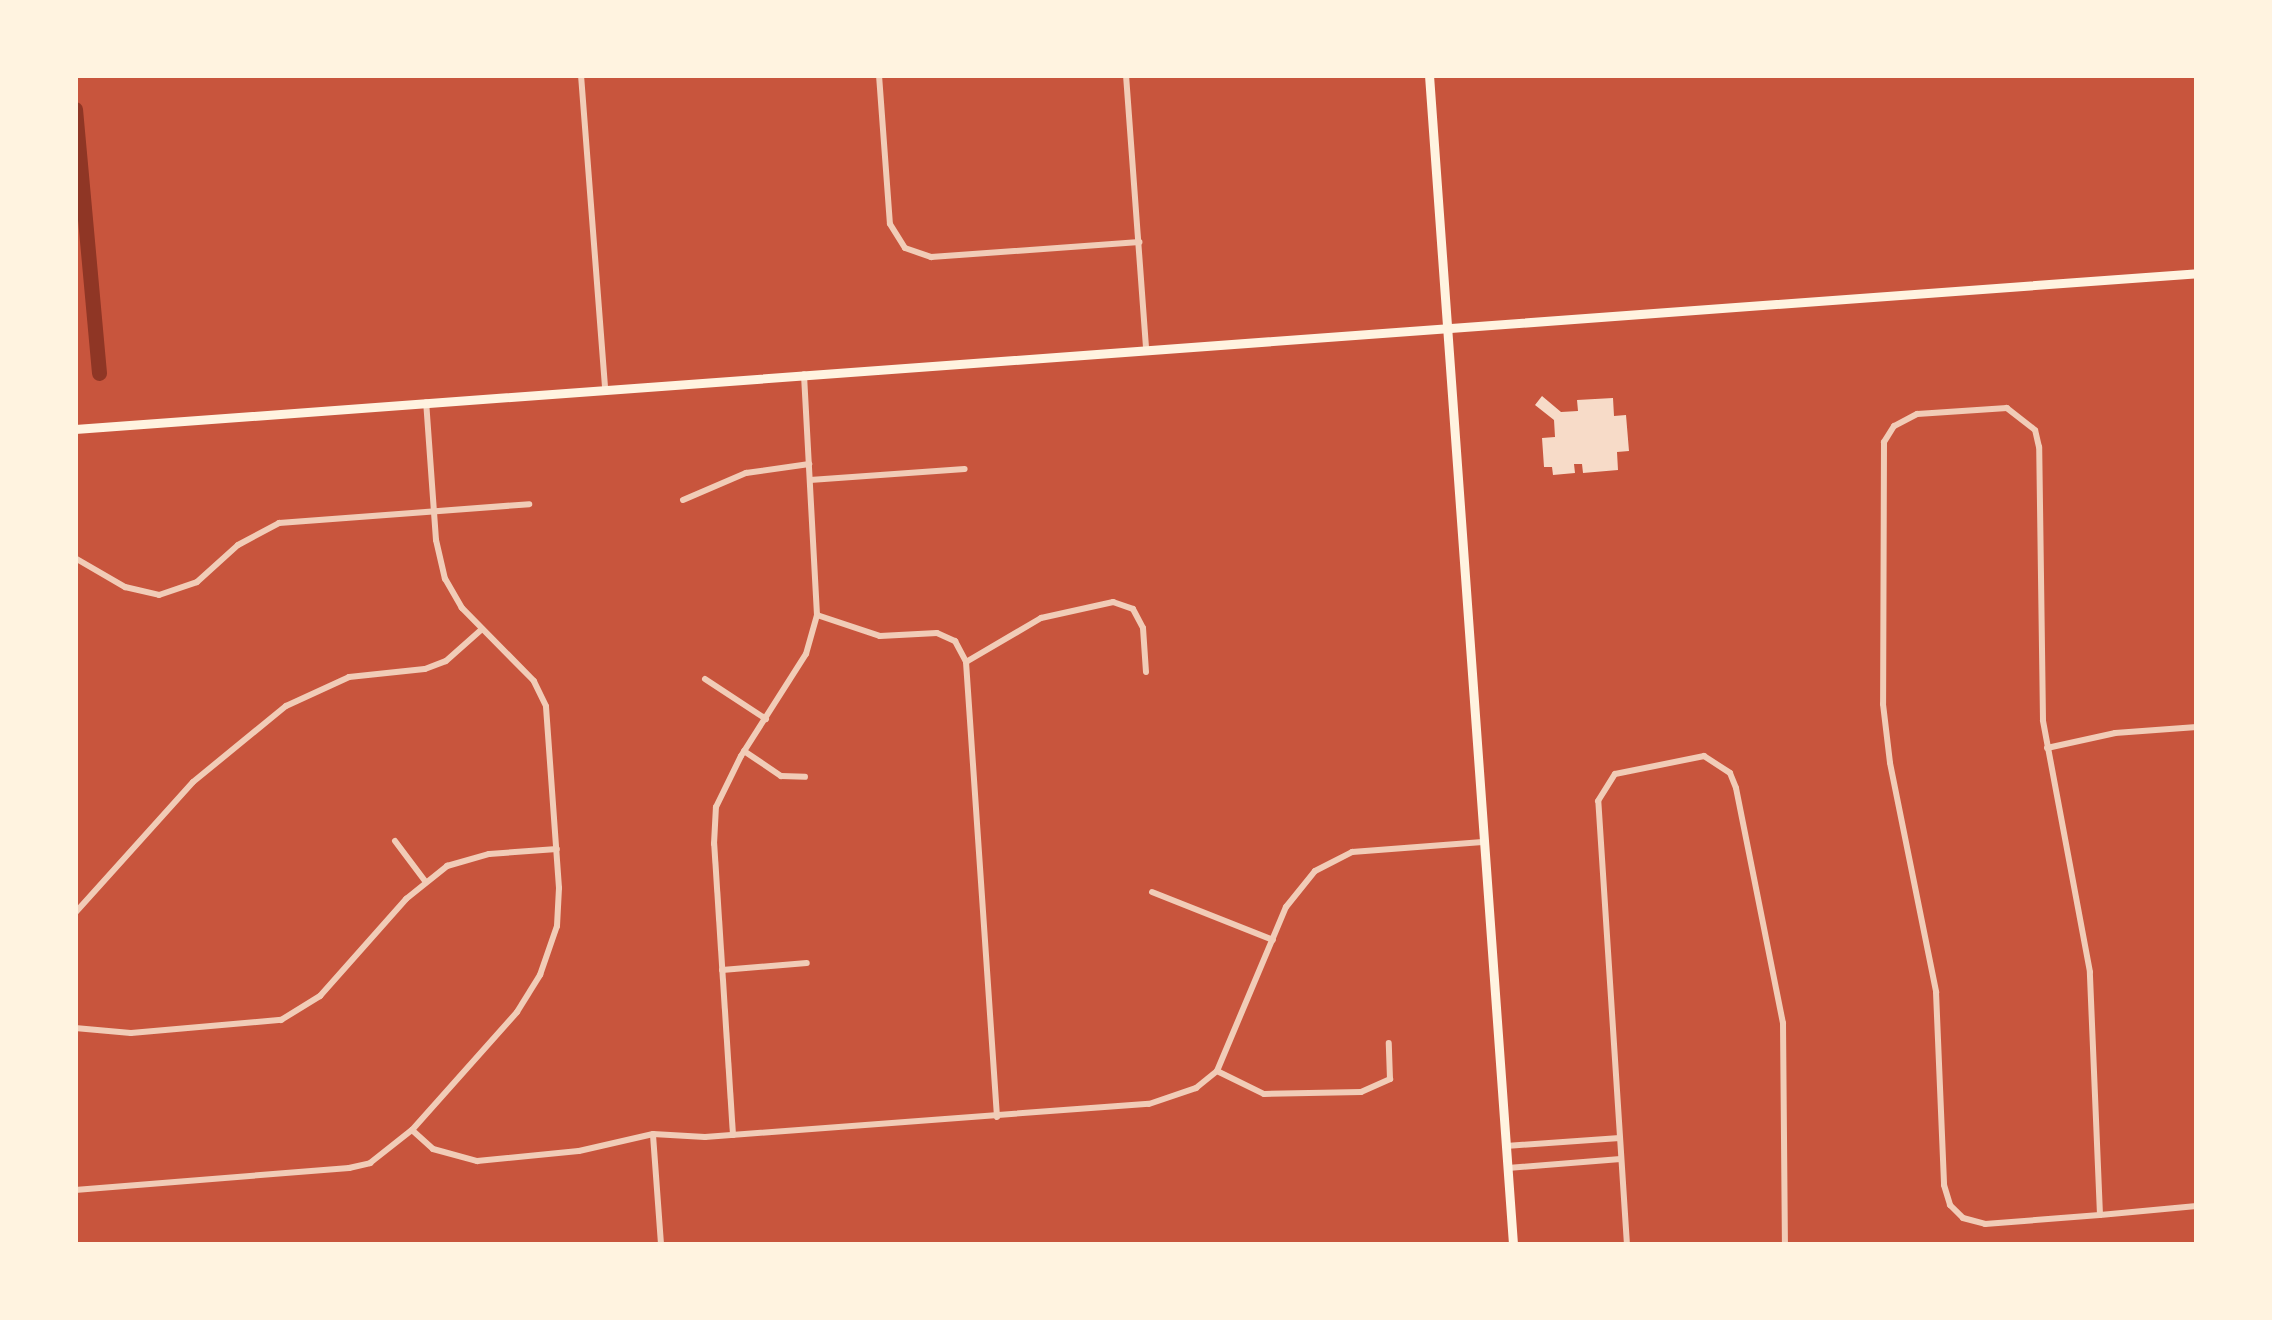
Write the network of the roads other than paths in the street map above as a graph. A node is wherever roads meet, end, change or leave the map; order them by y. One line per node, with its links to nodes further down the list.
1 (581, 75): 10 (street)
2 (879, 75): 5 (street)
3 (1126, 75): 5 (street)
4 (1429, 75): 7 (main road)
5 (1139, 242): 8 (street)
6 (2197, 273): 7 (main road)
7 (1448, 327): 8 (main road); 31 (main road)
8 (1146, 349): 9 (main road)
9 (804, 374): 10 (main road); 13 (street)
10 (605, 389): 11 (main road)
11 (426, 402): 12 (main road); 18 (street)
12 (75, 429)
13 (809, 464): 15 (street); 16 (street)
14 (964, 469): 15 (street)
15 (810, 480): 20 (street)
16 (682, 500)
17 (530, 504): 18 (street)
18 (434, 512): 19 (street); 21 (street)
19 (75, 558)
20 (817, 615): 22 (street); 25 (street)
21 (482, 629): 32 (street); 35 (street)
22 (966, 662): 23 (street); 42 (street)
23 (1146, 672)
24 (705, 679): 25 (street)
25 (766, 719): 28 (street)
26 (2197, 727): 27 (street)
27 (2047, 748): 52 (street); 52 (street)
28 (744, 752): 29 (street); 38 (street)
29 (805, 776)
30 (395, 841): 33 (street)
31 (1484, 842): 36 (street); 47 (main road)
32 (557, 849): 33 (street); 43 (street)
33 (425, 882): 39 (street)
34 (1152, 892): 36 (street)
35 (75, 913)
36 (1273, 940): 41 (street)
37 (807, 963): 38 (street)
38 (722, 970): 45 (street)
39 (75, 1028)
40 (1389, 1042): 41 (street)
41 (1216, 1072): 42 (street)
42 (997, 1117): 45 (street)
43 (412, 1130): 44 (street); 50 (street)
44 (653, 1134): 45 (street); 53 (street)
45 (733, 1135)
46 (1619, 1138): 47 (street); 48 (street); 56 (street)
47 (1506, 1146): 49 (main road)
48 (1621, 1159): 49 (street); 55 (street)
49 (1508, 1168): 54 (main road)
50 (75, 1190)
51 (2197, 1206): 52 (street)
52 (2100, 1215)
53 (661, 1245)
54 (1514, 1245)
55 (1627, 1245)
56 (1785, 1245)

